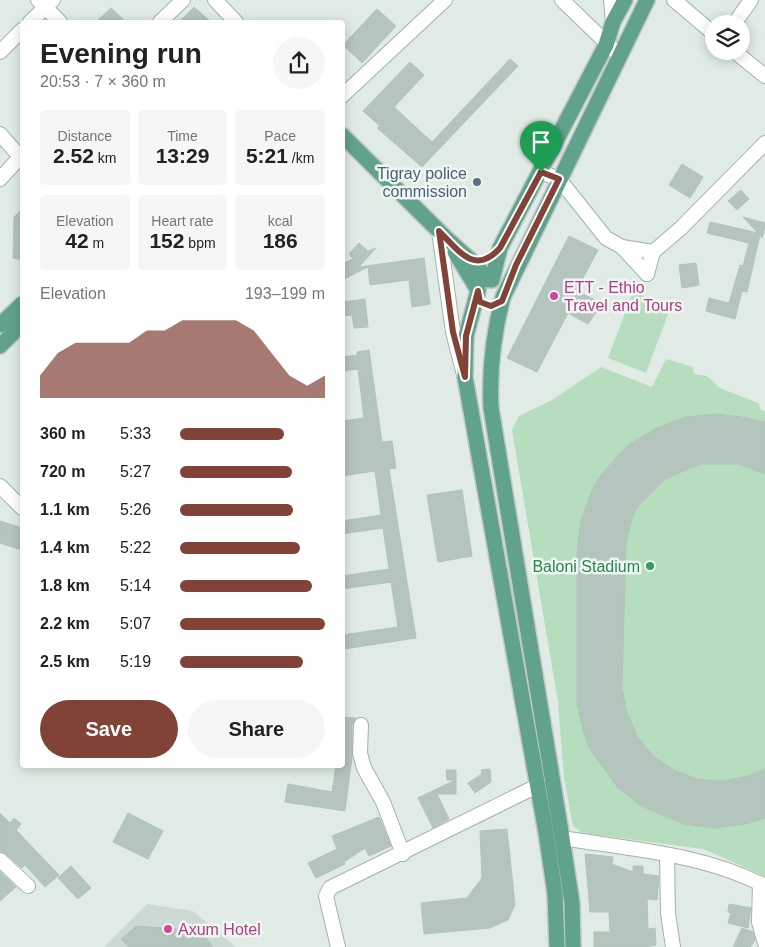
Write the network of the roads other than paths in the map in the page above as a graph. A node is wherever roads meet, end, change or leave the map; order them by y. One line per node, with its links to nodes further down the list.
1 (183, 0): 14 (street)
2 (215, 0): 15 (street)
3 (445, 0): 24 (street)
4 (562, 0): 19 (street)
5 (611, 0): 16 (street)
6 (625, 0): 16 (main road)
7 (647, 0): 21 (main road)
8 (674, 0): 17 (street)
9 (752, 0): 11 (street)
10 (46, 2): 12 (street); 13 (street)
11 (741, 15)
12 (32, 20)
13 (59, 20)
14 (162, 20)
15 (234, 20)
16 (612, 22): 19 (main road)
17 (705, 26)
18 (20, 32): 20 (street)
19 (606, 45): 21 (street); 30 (main road)
20 (0, 52)
21 (620, 56): 31 (main road)
22 (745, 60): 23 (street)
23 (765, 76)
24 (345, 93)
25 (0, 134): 28 (street)
26 (345, 137): 33 (main road)
27 (765, 143): 36 (street)
28 (20, 155)
29 (20, 159): 32 (street)
30 (541, 172): 31 (street); 35 (main road)
31 (559, 179): 34 (street); 39 (main road)
32 (0, 180)
33 (442, 235): 37 (main road); 38 (main road); 44 (street)
34 (622, 246): 36 (street); 36 (street)
35 (500, 248): 37 (main road); 38 (main road)
36 (653, 252)
37 (468, 259): 38 (main road)
38 (484, 285): 39 (main road); 39 (main road); 44 (main road)
39 (504, 296): 49 (main road)
40 (20, 306): 41 (main road)
41 (0, 325)
42 (20, 325): 43 (main road)
43 (3, 338)
44 (465, 377): 48 (main road)
45 (0, 486): 46 (street)
46 (20, 506)
47 (360, 725): 50 (street)
48 (537, 786): 50 (street); 57 (main road)
49 (562, 838): 51 (street); 58 (main road)
50 (403, 854): 56 (street)
51 (667, 856): 53 (street); 59 (street)
52 (0, 860): 54 (street)
53 (763, 885): 55 (street)
54 (28, 886)
55 (765, 943)
56 (338, 947)
57 (557, 947)
58 (572, 947)
59 (673, 947)

